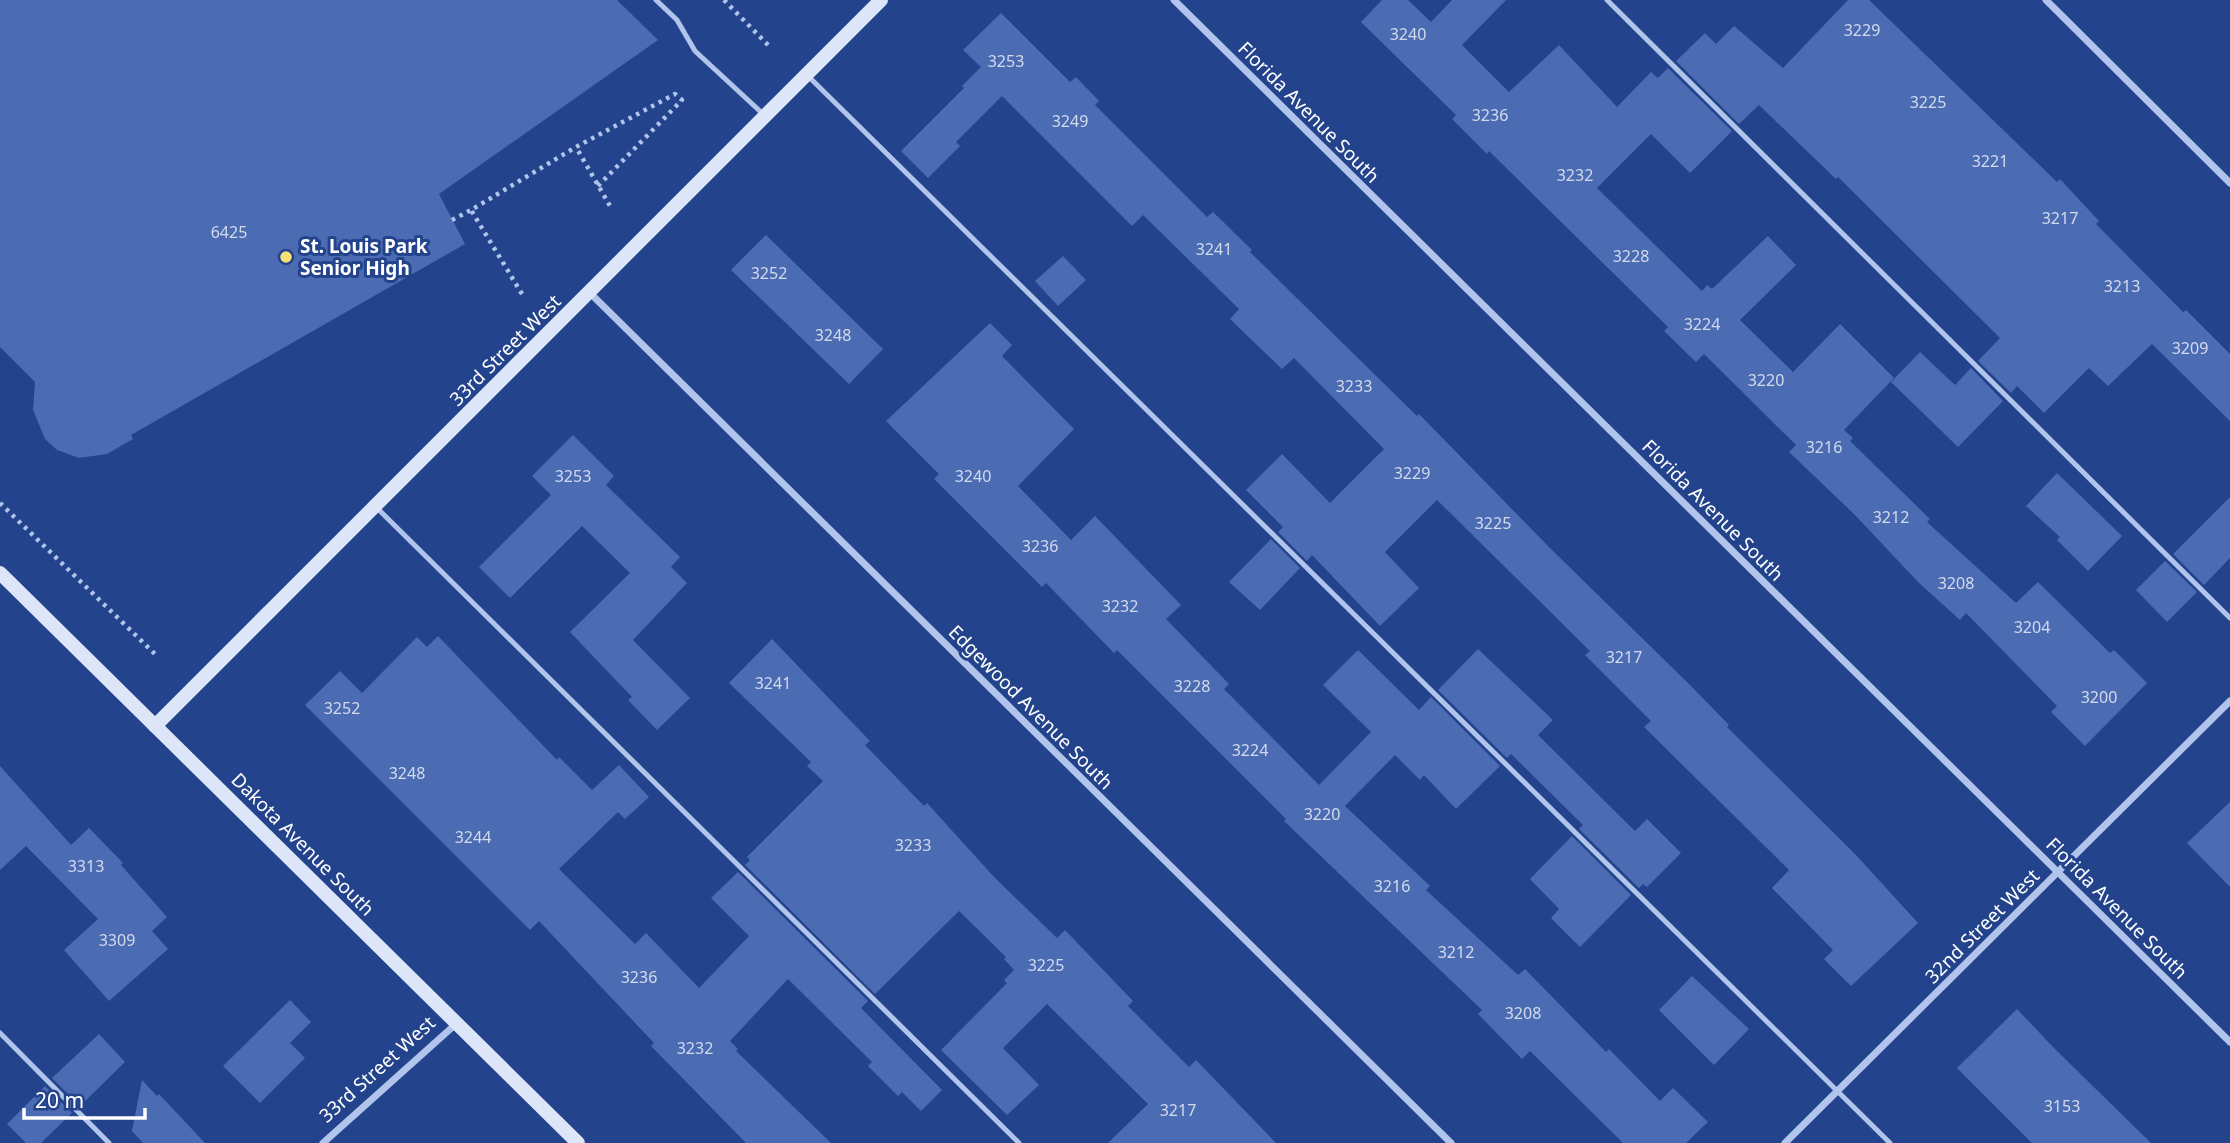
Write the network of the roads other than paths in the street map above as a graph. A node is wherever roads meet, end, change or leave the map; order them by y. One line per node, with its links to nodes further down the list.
1 (656, 0): 7 (lane)
2 (881, 0): 6 (street, 33rd Street West)
3 (1174, 0): 15 (street, Florida Avenue South)
4 (1607, 0): 12 (lane)
5 (2046, 0): 8 (street)
6 (807, 75): 7 (street, 33rd Street West); 19 (lane)
7 (765, 116): 9 (street, 33rd Street West)
8 (2230, 183)
9 (590, 293): 10 (street, 33rd Street West); 24 (street, Edgewood Avenue South)
10 (374, 506): 14 (street, 33rd Street West); 23 (lane)
11 (0, 573): 14 (street, Dakota Avenue South)
12 (2230, 618)
13 (2230, 701): 15 (street, 32nd Street West)
14 (155, 726): 16 (street, Dakota Avenue South)
15 (2059, 872): 18 (street, Florida Avenue South); 19 (street, 32nd Street West)
16 (457, 1023): 21 (street, 33rd Street West); 22 (street, Dakota Avenue South)
17 (0, 1033): 20 (lane)
18 (2230, 1042)
19 (1837, 1091): 25 (street, 32nd Street West); 26 (lane)
20 (108, 1143)
21 (323, 1143)
22 (578, 1143)
23 (1019, 1143)
24 (1451, 1143)
25 (1785, 1143)
26 (1890, 1143)

